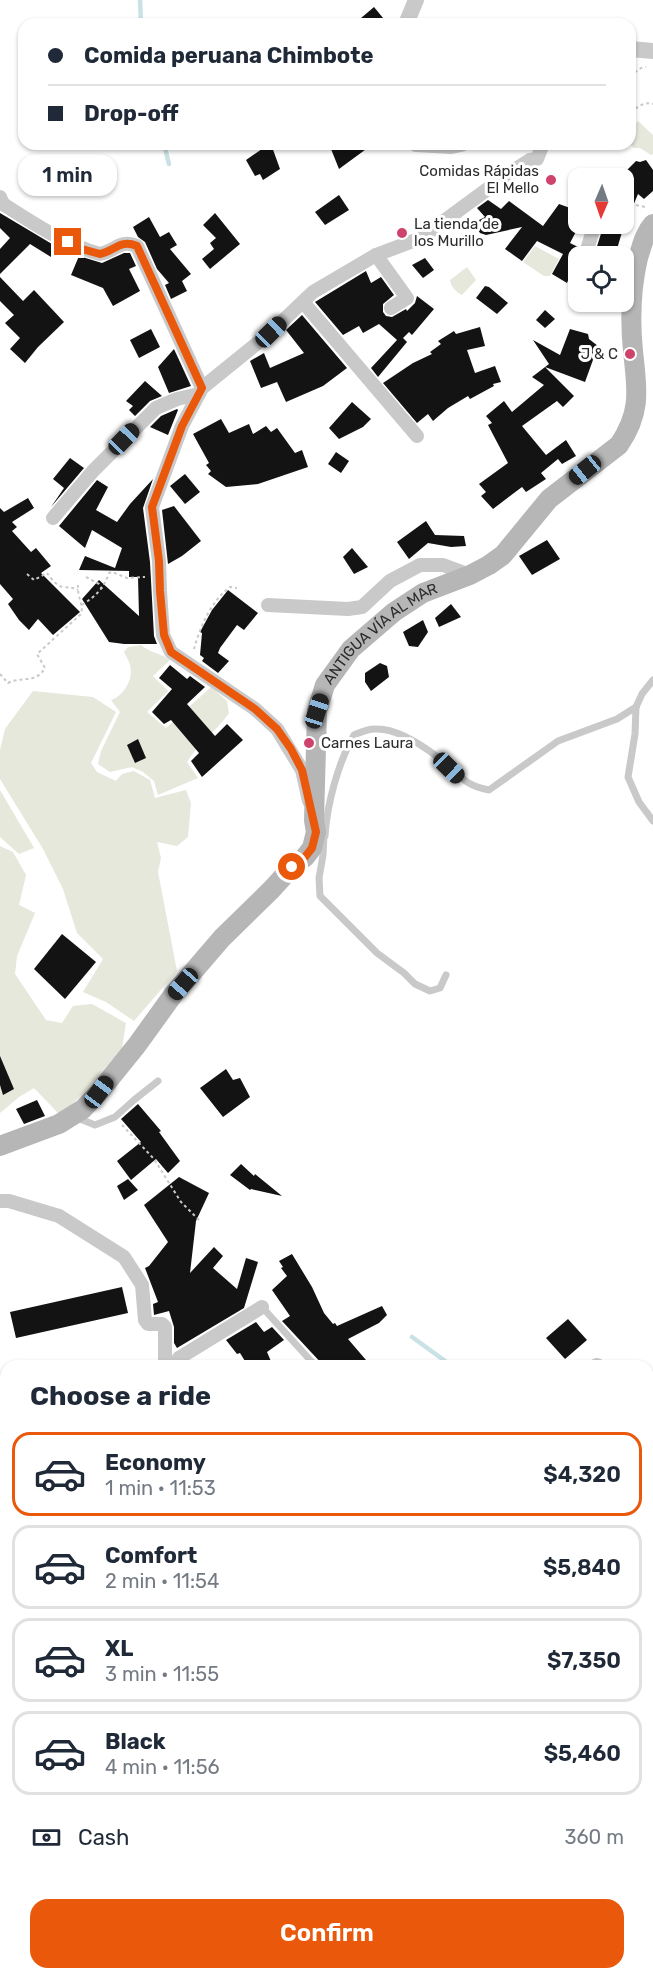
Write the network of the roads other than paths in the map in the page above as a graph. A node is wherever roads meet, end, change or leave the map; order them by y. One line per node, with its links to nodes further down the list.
1 (416, 0): 2 (street)
2 (408, 18)
3 (636, 49): 4 (street)
4 (653, 51)
5 (541, 150): 8 (street)
6 (0, 197): 11 (street)
7 (649, 216): 14 (main road, ANTIGUA VÍA AL MAR)
8 (376, 255): 9 (street); 10 (street)
9 (303, 302): 11 (street); 12 (street)
10 (391, 308)
11 (200, 391): 13 (street); 19 (street)
12 (417, 435)
13 (53, 518)
14 (470, 574): 15 (street); 19 (main road, ANTIGUA VÍA AL MAR)
15 (268, 605)
16 (653, 680): 17 (lane)
17 (636, 707): 18 (lane); 19 (lane)
18 (653, 821)
19 (319, 828): 20 (lane); 22 (main road, ANTIGUA VÍA AL MAR)
20 (446, 975)
21 (158, 1081): 22 (lane)
22 (73, 1116): 23 (main road, ANTIGUA VÍA AL MAR)
23 (0, 1146)
24 (0, 1201): 26 (street)
25 (262, 1307): 27 (street); 28 (lane)
26 (165, 1360)
27 (177, 1360)
28 (309, 1360)

